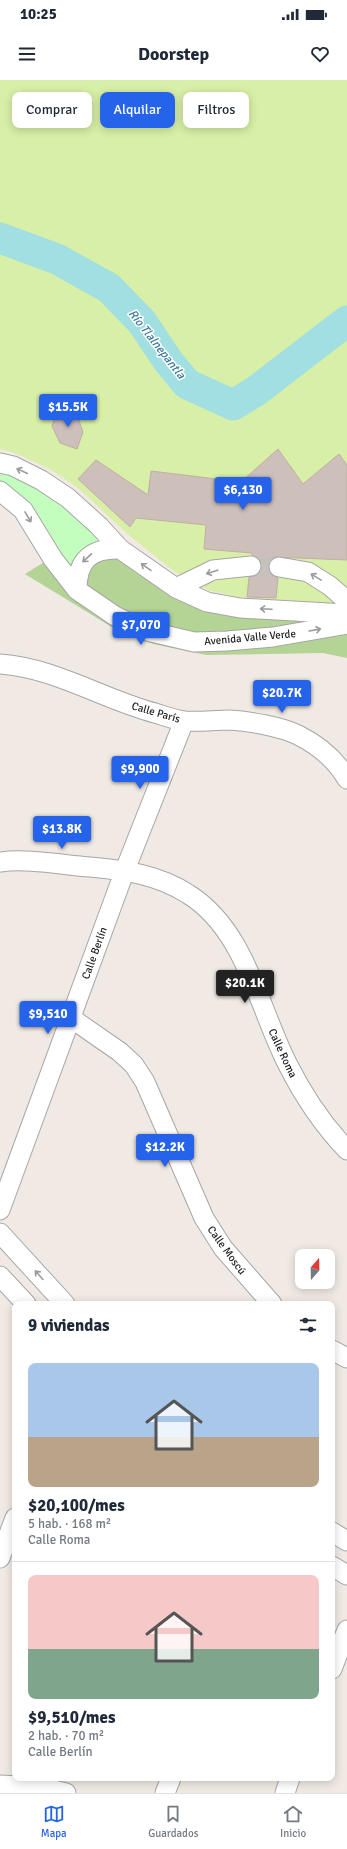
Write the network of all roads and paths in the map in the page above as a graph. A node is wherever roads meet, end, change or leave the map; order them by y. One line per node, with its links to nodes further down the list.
1 (0, 463): 3 (street, Avenida Valle Verde, one-way to 1)
2 (0, 490): 7 (street, Avenida Valle Verde, one-way to 7)
3 (120, 549): 6 (street, Avenida Valle Verde, one-way to 3); 7 (street, one-way to 7)
4 (251, 566): 6 (street, one-way to 6)
5 (279, 567): 8 (street, one-way to 5)
6 (176, 588): 9 (street, Avenida Valle Verde, one-way to 6)
7 (76, 590): 10 (street, Avenida Valle Verde, one-way to 10)
8 (347, 601)
9 (347, 614)
10 (347, 624)
11 (0, 664): 12 (street, Calle París)
12 (184, 721): 13 (street, Calle París); 15 (street, Calle Berlín)
13 (347, 779)
14 (1, 864): 15 (street, Calle Roma)
15 (125, 870): 16 (street, Calle Berlín); 17 (street, Calle Roma)
16 (71, 1018): 18 (street, Calle Berlín); 23 (street, Calle Moscú)
17 (347, 1150)
18 (0, 1210)
19 (0, 1233): 22 (street, one-way to 19)
20 (0, 1276): 21 (street)
21 (23, 1301)
22 (62, 1301)
23 (269, 1301)
24 (335, 1352): 25 (street)
25 (347, 1358)
26 (12, 1526): 29 (street)
27 (335, 1534): 28 (street)
28 (347, 1541)
29 (0, 1558)
30 (335, 1568): 31 (street)
31 (347, 1575)
32 (347, 1630): 33 (street)
33 (335, 1661)
34 (170, 1781): 39 (street)
35 (289, 1781): 40 (street)
36 (0, 1785): 37 (street)
37 (41, 1786): 38 (street)
38 (66, 1793)
39 (165, 1793)
40 (285, 1793)

